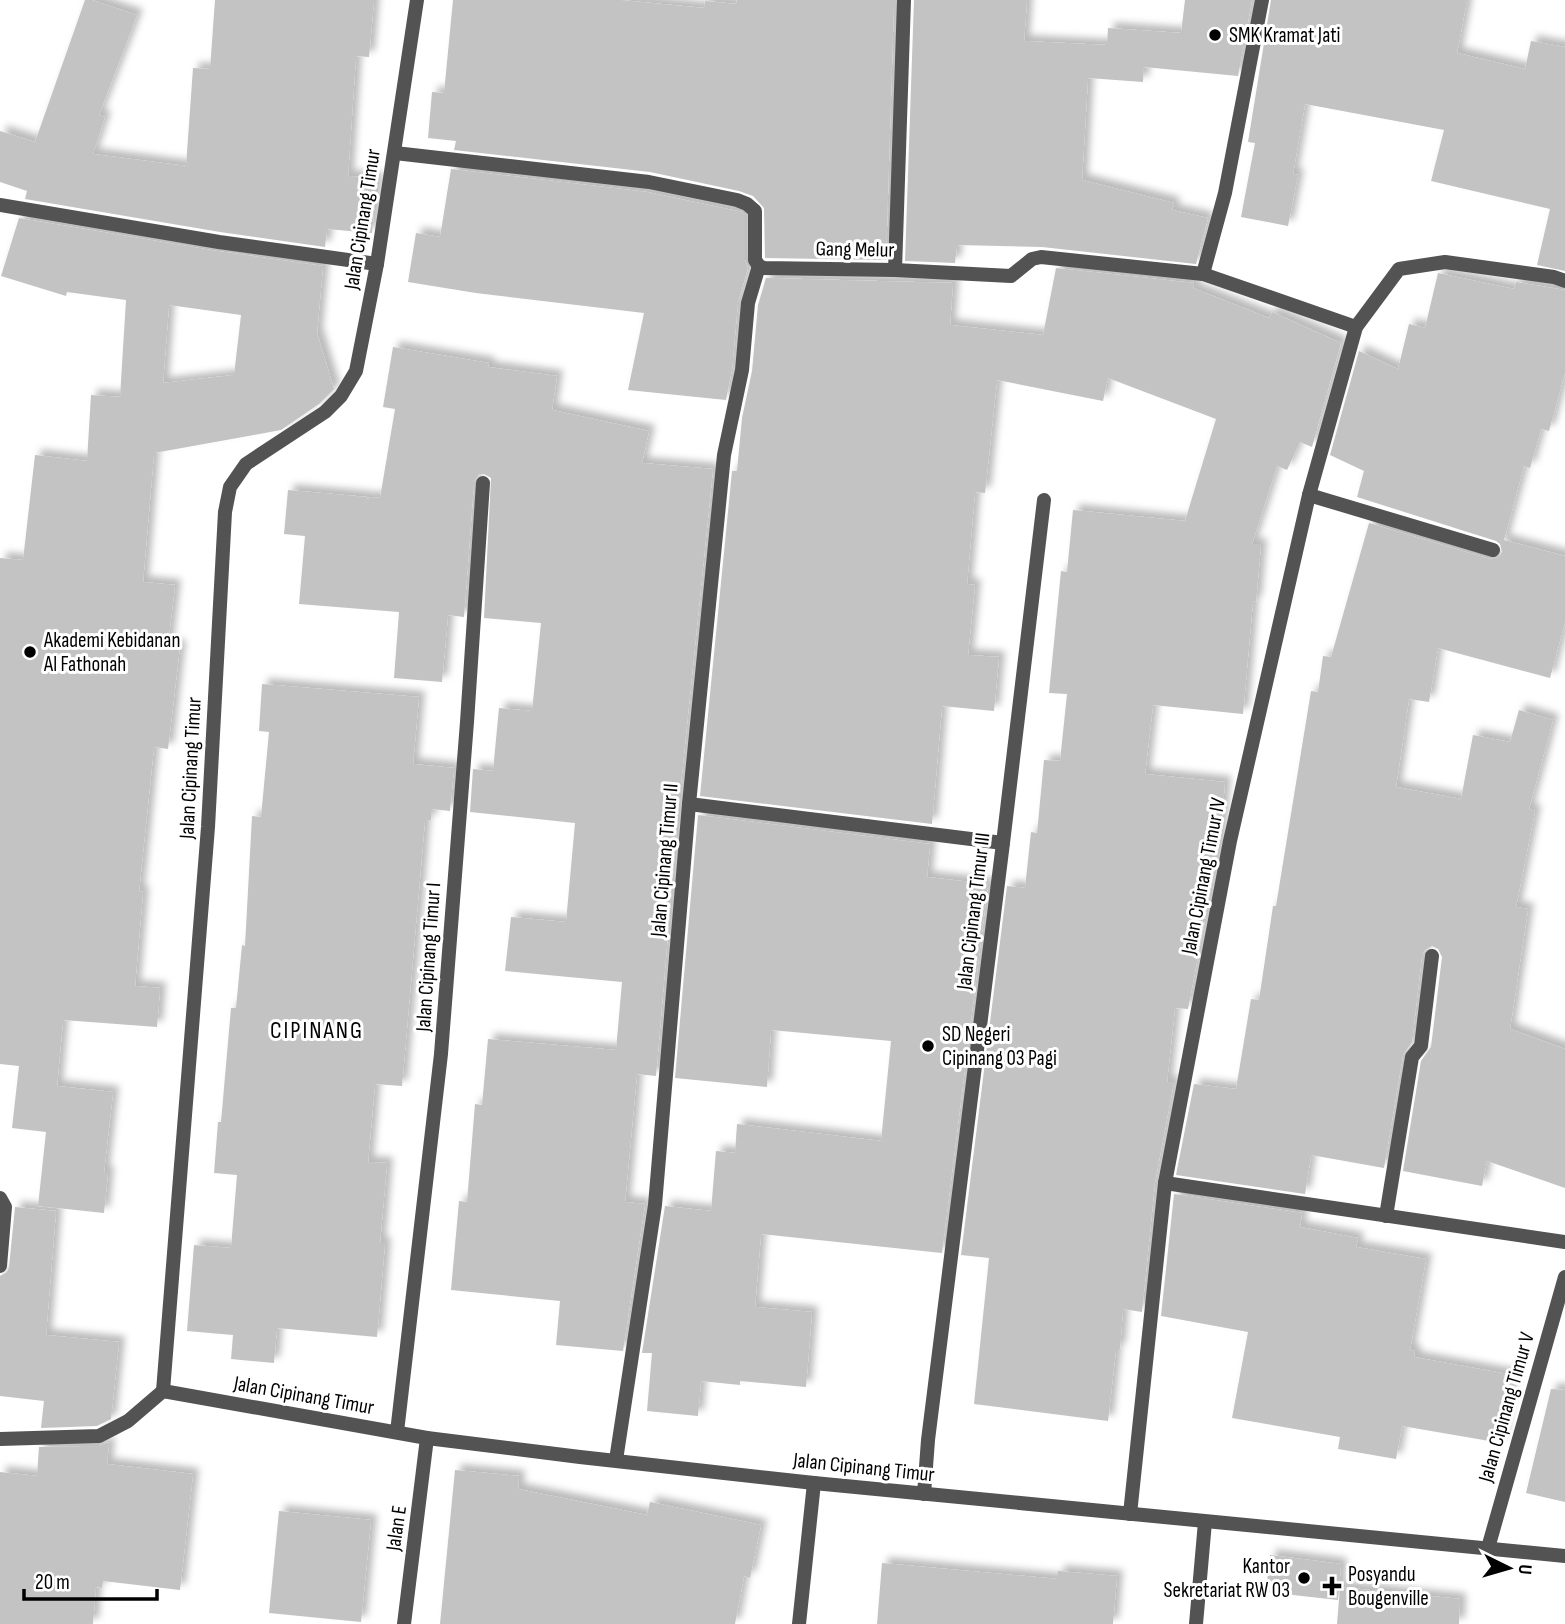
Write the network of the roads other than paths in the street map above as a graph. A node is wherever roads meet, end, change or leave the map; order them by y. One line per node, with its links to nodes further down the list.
1 (417, 0): 4 (street, Jalan Cipinang Timur)
2 (904, 0): 8 (street)
3 (1262, 0): 9 (street)
4 (394, 153): 6 (street, Jalan Cipinang Timur); 7 (street)
5 (0, 205): 6 (street)
6 (377, 264): 25 (street, Jalan Cipinang Timur)
7 (759, 266): 8 (street, Gang Melur); 16 (street, Jalan Cipinang Timur II)
8 (895, 270): 9 (street, Gang Melur)
9 (1203, 274): 11 (street, Gang Melur)
10 (1565, 281): 11 (street, Jalan Cipinang Timur IV)
11 (1356, 327): 13 (street, Jalan Cipinang Timur IV)
12 (483, 483): 26 (street, Jalan Cipinang Timur I)
13 (1309, 495): 15 (street); 19 (street, Jalan Cipinang Timur IV)
14 (1044, 500): 17 (street, Jalan Cipinang Timur III)
15 (1493, 550)
16 (690, 804): 17 (street); 29 (street, Jalan Cipinang Timur II)
17 (1003, 843): 31 (street, Jalan Cipinang Timur III)
18 (1432, 956): 21 (street)
19 (1164, 1184): 21 (street); 32 (street, Jalan Cipinang Timur IV)
20 (0, 1198): 23 (street)
21 (1386, 1216): 22 (street)
22 (1565, 1242)
23 (0, 1266)
24 (1565, 1277): 34 (street, Jalan Cipinang Timur V)
25 (163, 1391): 26 (street, Jalan Cipinang Timur); 28 (street)
26 (397, 1432): 27 (street, Jalan Cipinang Timur)
27 (427, 1438): 29 (street, Jalan Cipinang Timur); 36 (street, Jalan E)
28 (0, 1439)
29 (616, 1460): 30 (street, Jalan Cipinang Timur)
30 (814, 1483): 31 (street, Jalan Cipinang Timur); 37 (street)
31 (924, 1494): 32 (street, Jalan Cipinang Timur)
32 (1130, 1514): 33 (street, Jalan Cipinang Timur)
33 (1205, 1522): 34 (street, Jalan Cipinang Timur); 38 (street)
34 (1488, 1548): 35 (street, Jalan Cipinang Timur)
35 (1565, 1556)
36 (404, 1624)
37 (799, 1624)
38 (1196, 1624)

